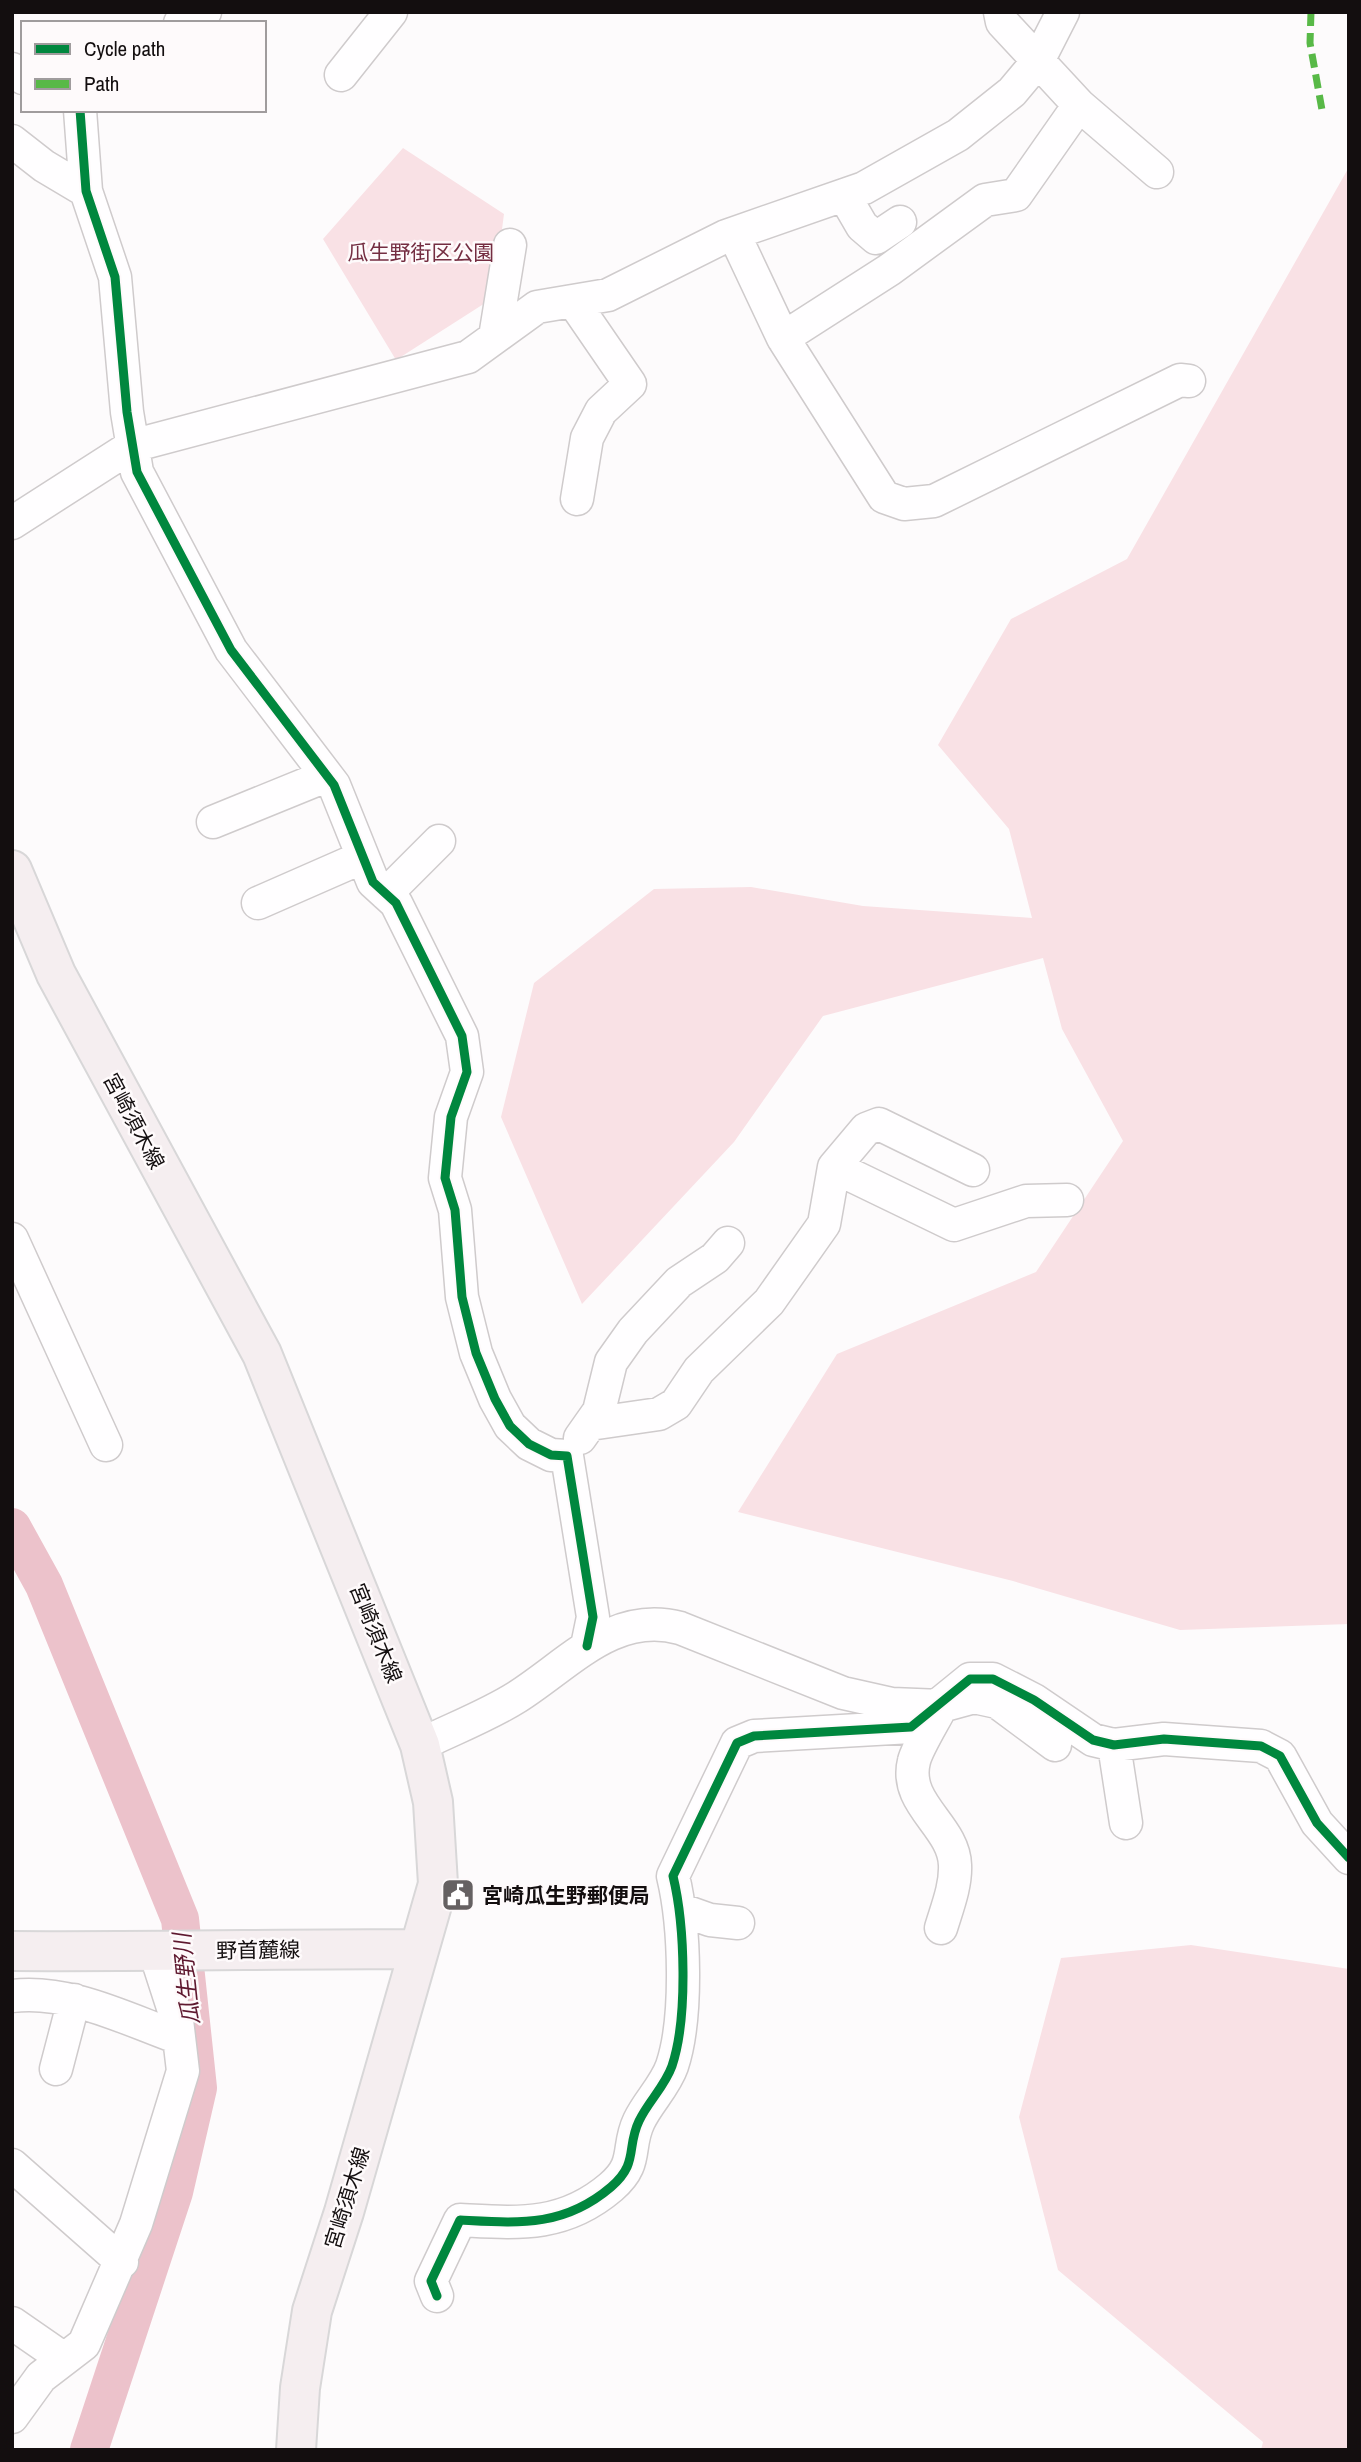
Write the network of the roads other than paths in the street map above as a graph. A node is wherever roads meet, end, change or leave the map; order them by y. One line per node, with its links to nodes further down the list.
1 (205, 12): 5 (street)
2 (391, 12): 7 (street)
3 (1000, 12): 6 (street)
4 (1063, 12): 6 (street)
5 (185, 21)
6 (1038, 61): 8 (street); 13 (street)
7 (341, 75)
8 (1079, 105): 11 (street); 18 (street)
9 (80, 112): 12 (street)
10 (12, 141): 12 (street)
11 (1157, 172)
12 (86, 191): 23 (street)
13 (844, 195): 14 (street); 15 (street)
14 (900, 222)
15 (734, 234): 19 (street); 21 (street)
16 (958, 236): 18 (street)
17 (510, 245): 20 (street)
18 (889, 270): 21 (street)
19 (573, 301): 20 (street); 24 (street)
20 (495, 337): 23 (street)
21 (783, 338): 22 (street)
22 (1189, 381)
23 (132, 446): 25 (street); 26 (street)
24 (577, 499)
25 (12, 523)
26 (326, 776): 27 (street); 29 (street)
27 (213, 822)
28 (439, 841): 31 (street)
29 (363, 857): 31 (street); 32 (street)
30 (12, 870): 44 (main road, 宮崎須木線)
31 (386, 894): 41 (street)
32 (258, 903)
33 (834, 1167): 34 (street); 35 (street); 39 (street)
34 (973, 1170)
35 (1067, 1200)
36 (12, 1239): 40 (street)
37 (728, 1243): 39 (street)
38 (662, 1385): 39 (street)
39 (594, 1417): 41 (street)
40 (106, 1445)
41 (567, 1456): 42 (street)
42 (587, 1646): 43 (street); 44 (street)
43 (941, 1706): 45 (street); 46 (street); 49 (street); 51 (street)
44 (419, 1745): 52 (main road, 宮崎須木線)
45 (1055, 1745)
46 (1114, 1745): 47 (street); 48 (street)
47 (1126, 1823)
48 (1349, 1858)
49 (679, 1909): 50 (street); 62 (street)
50 (738, 1923)
51 (941, 1928)
52 (419, 1950): 55 (main road, 野首麓線); 66 (main road, 宮崎須木線)
53 (12, 1951): 54 (main road, 野首麓線)
54 (60, 1951): 55 (main road, 野首麓線); 57 (street)
55 (163, 1953): 58 (street)
56 (12, 1996): 57 (street)
57 (67, 1999): 58 (street); 59 (street)
58 (179, 2038): 61 (street)
59 (56, 2069)
60 (12, 2165): 61 (street)
61 (122, 2262): 64 (street)
62 (437, 2296)
63 (12, 2323): 64 (street)
64 (64, 2359): 65 (street)
65 (12, 2417)
66 (296, 2450)

